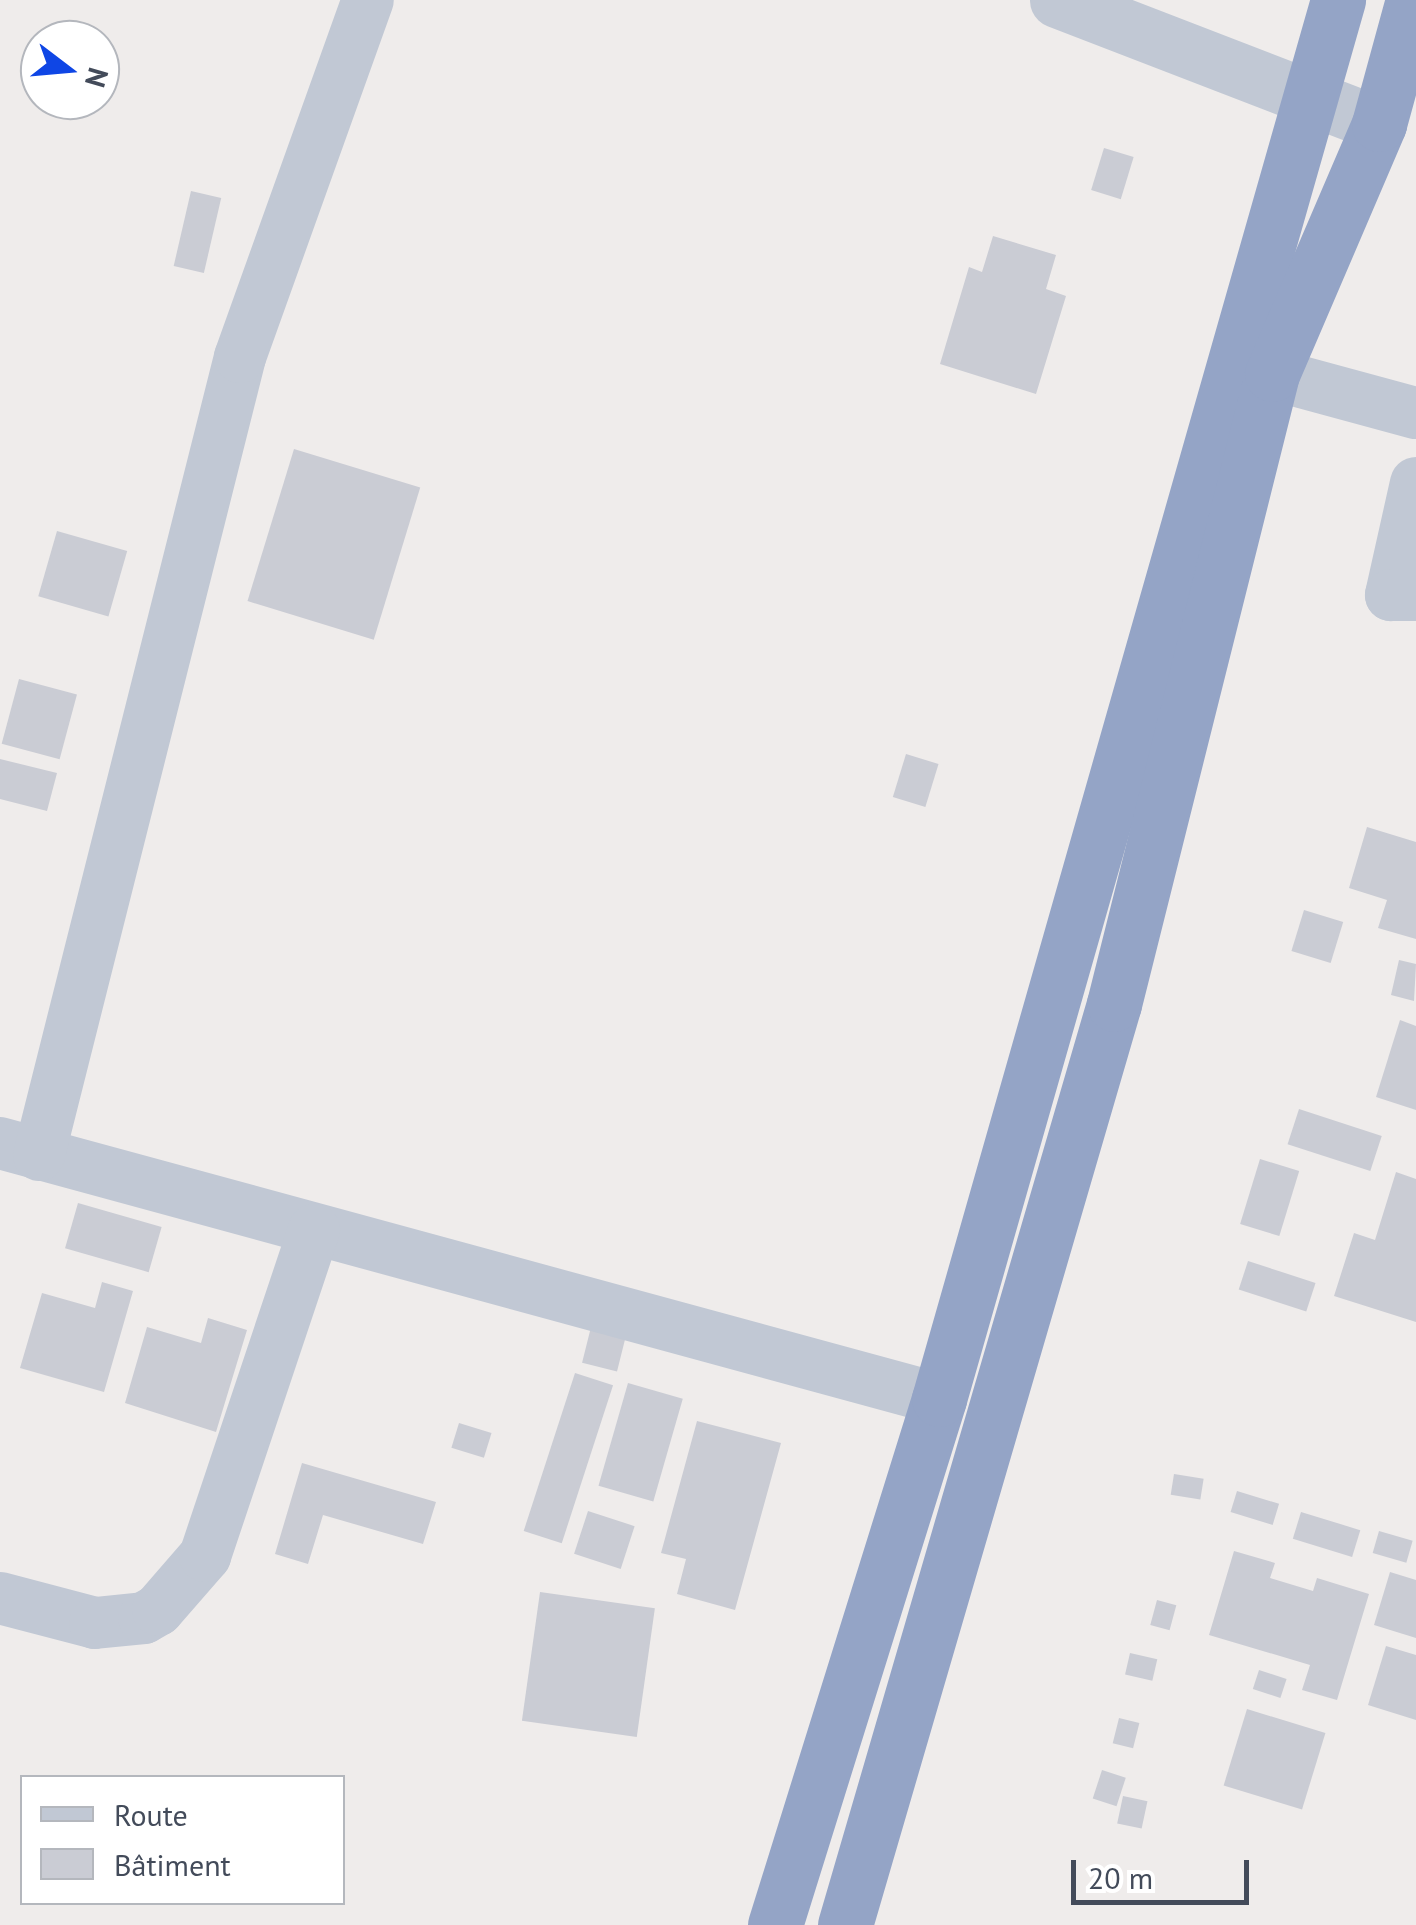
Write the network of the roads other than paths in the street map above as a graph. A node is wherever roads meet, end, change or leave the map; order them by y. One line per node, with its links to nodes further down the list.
1 (368, 0): 11 (street)
2 (1057, 0): 5 (street)
3 (1338, 0): 5 (highway)
4 (1412, 0): 6 (highway)
5 (1310, 100): 6 (street); 13 (highway)
6 (1379, 124): 7 (highway)
7 (1272, 374): 8 (street); 16 (highway)
8 (1416, 412)
9 (1416, 483): 10 (street)
10 (1416, 595)
11 (20, 1149): 12 (street)
12 (314, 1230): 13 (street); 14 (street)
13 (939, 1399): 15 (highway)
14 (0, 1598)
15 (775, 1925)
16 (845, 1925)

